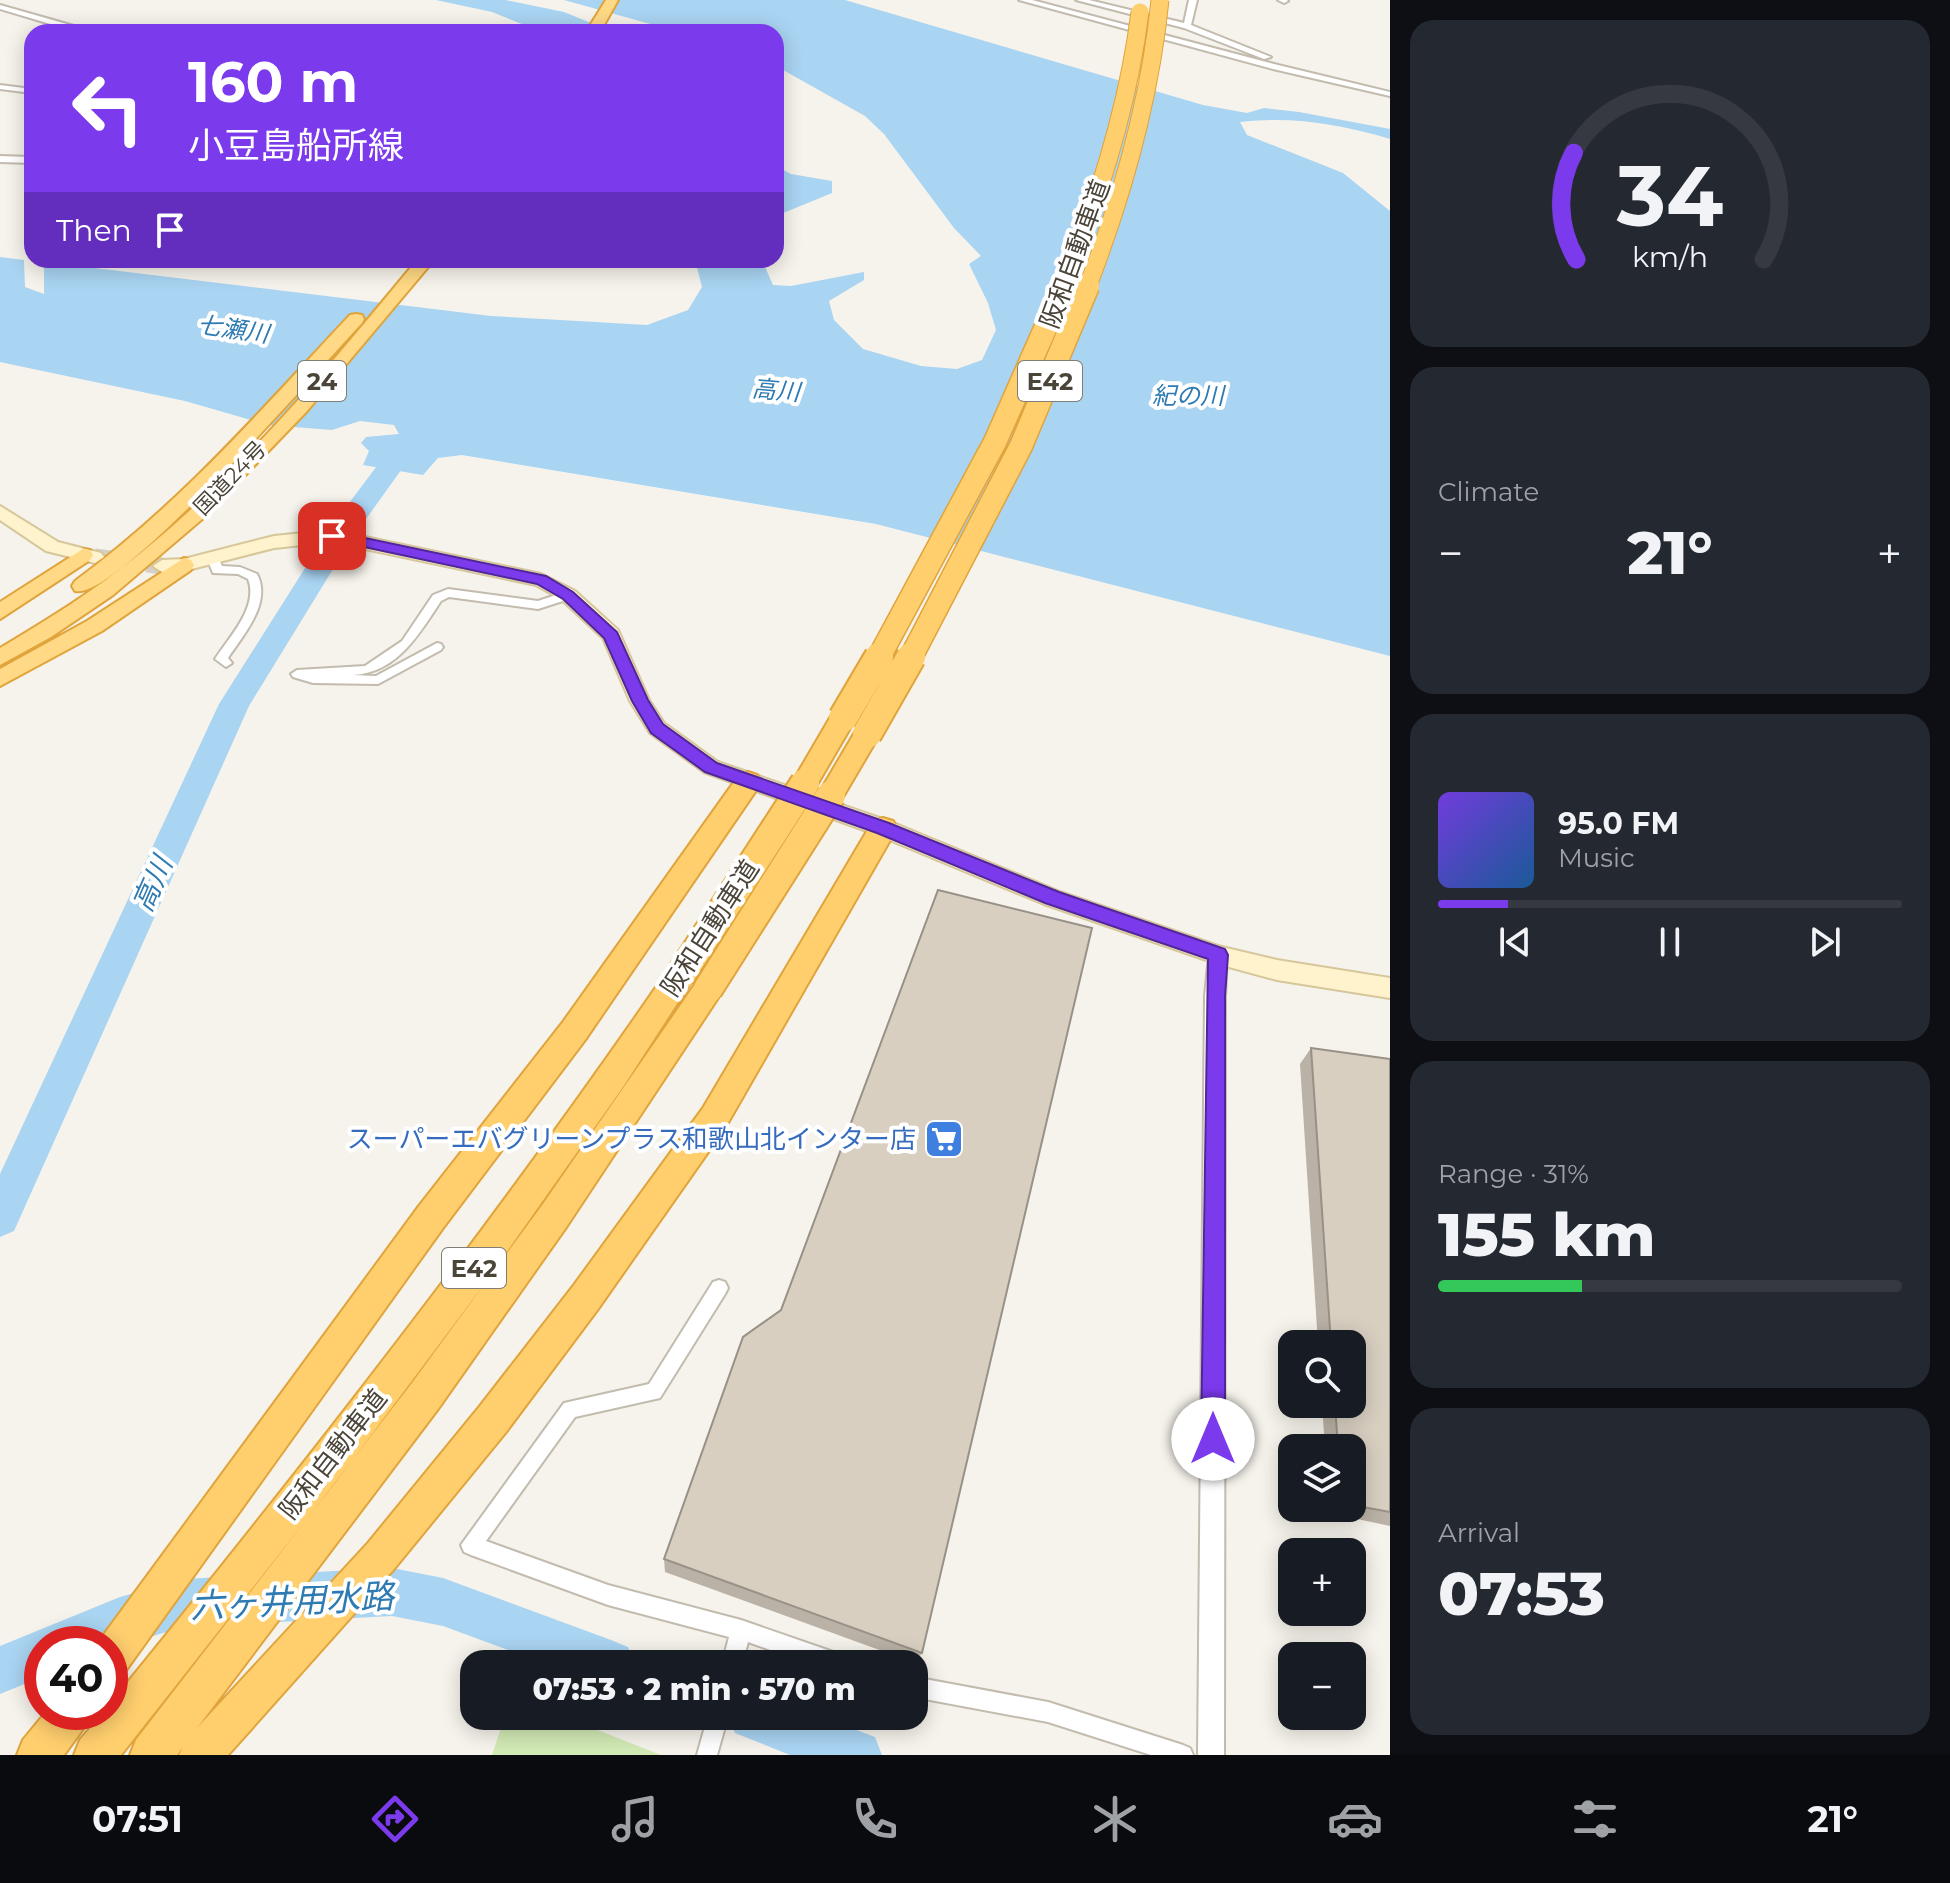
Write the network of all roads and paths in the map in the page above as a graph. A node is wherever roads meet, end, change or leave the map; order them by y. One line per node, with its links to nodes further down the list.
1 (596, 0): 12 (highway)
2 (612, 0): 13 (highway)
3 (1023, 0): 15 (street)
4 (1080, 0): 10 (street)
5 (1104, 0): 10 (street)
6 (1141, 0): 39 (highway, 阪和自動車道 / E42, bridge)
7 (1160, 0): 39 (highway, 阪和自動車道 / E42, bridge)
8 (1193, 0): 14 (street)
9 (0, 7): 11 (street)
10 (1112, 7): 14 (street)
11 (58, 24)
12 (582, 24)
13 (598, 24)
14 (1187, 26): 15 (street)
15 (1331, 79): 18 (street)
16 (0, 87): 17 (street)
17 (24, 90)
18 (1390, 94)
19 (0, 159): 20 (street)
20 (24, 160)
21 (401, 268): 23 (highway, 国道24号 / 24)
22 (419, 268): 23 (highway, 国道24号 / 24)
23 (203, 495): 31 (highway, 国道24号 / 24); 33 (highway, 国道24号 / 24)
24 (0, 512): 25 (main road)
25 (89, 556): 30 (highway)
26 (212, 556): 27 (main road); 29 (main road); 34 (street)
27 (184, 565): 28 (main road); 35 (highway)
28 (162, 566)
29 (568, 595): 32 (street); 36 (main road)
30 (0, 612)
31 (0, 639)
32 (437, 647)
33 (0, 658)
34 (226, 663)
35 (0, 678)
36 (748, 782): 37 (main road); 43 (highway)
37 (883, 828): 38 (main road); 51 (highway)
38 (1218, 955): 40 (main road); 53 (street)
39 (694, 982): 49 (highway, 阪和自動車道 / E42); 50 (highway, 阪和自動車道 / E42)
40 (1390, 988)
41 (719, 1288): 42 (street)
42 (741, 1630): 44 (street); 45 (street)
43 (128, 1635)
44 (736, 1650)
45 (799, 1650)
46 (928, 1690): 52 (street)
47 (57, 1730): 48 (highway)
48 (38, 1755)
49 (95, 1755)
50 (151, 1755)
51 (200, 1755)
52 (1183, 1755)
53 (1211, 1755)

